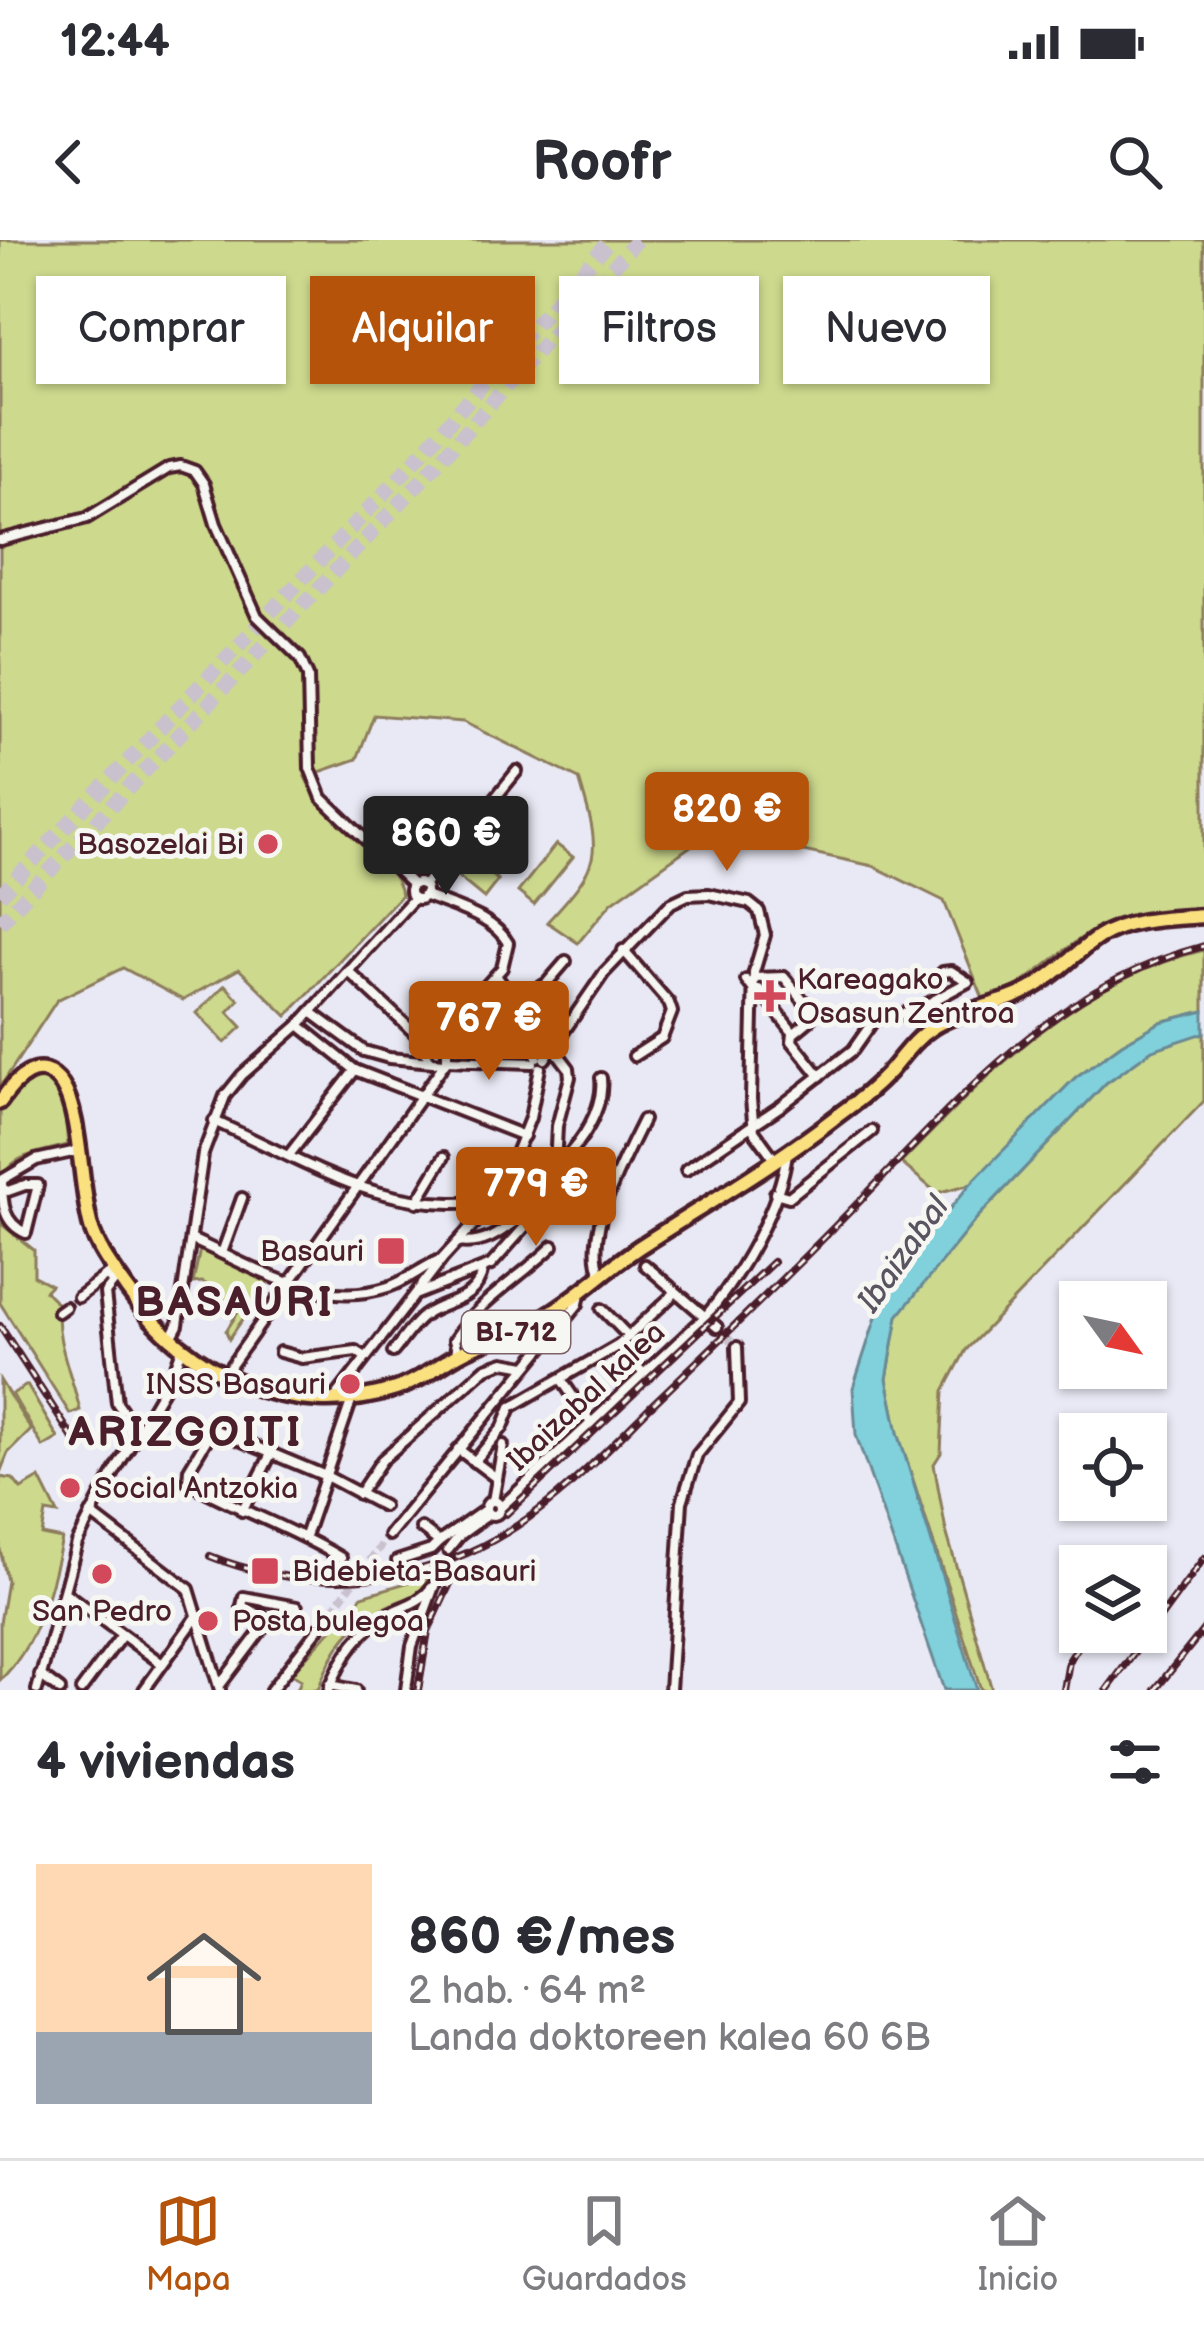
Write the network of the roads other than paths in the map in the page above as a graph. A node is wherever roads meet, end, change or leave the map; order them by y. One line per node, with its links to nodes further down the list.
1 (0, 540): 3 (street)
2 (517, 771): 3 (street)
3 (421, 893): 7 (street); 8 (street)
4 (1204, 916): 33 (main road, BI-712)
5 (623, 950): 10 (street); 15 (street); 16 (street)
6 (566, 961): 11 (street)
7 (348, 971): 12 (street); 17 (street)
8 (496, 975): 11 (street); 18 (street)
9 (936, 980): 21 (street)
10 (751, 982): 14 (street); 21 (street); 27 (street)
11 (516, 1003): 19 (street)
12 (311, 1012): 13 (street); 17 (street)
13 (298, 1025): 20 (street); 26 (street)
14 (791, 1030)
15 (553, 1047): 19 (street); 34 (street)
16 (634, 1056)
17 (429, 1060): 18 (street)
18 (446, 1062): 19 (street); 23 (street)
19 (539, 1062): 29 (street)
20 (355, 1070): 23 (street); 31 (street)
21 (820, 1076): 27 (street)
22 (601, 1078): 34 (street)
23 (420, 1096): 29 (street); 36 (street)
24 (0, 1102): 30 (main road, BI-712)
25 (643, 1120): 49 (street)
26 (214, 1121): 31 (street); 42 (street)
27 (754, 1124): 33 (street); 35 (street)
28 (872, 1131): 38 (street)
29 (524, 1136): 39 (street)
30 (77, 1151): 37 (street); 50 (main road, BI-712)
31 (289, 1155): 36 (street)
32 (444, 1157): 41 (street)
33 (781, 1157): 38 (street, Ibaizabal kalea); 49 (main road, BI-712)
34 (555, 1170): 39 (street)
35 (686, 1170)
36 (360, 1187): 41 (street); 51 (street)
37 (2, 1188): 37 (street)
38 (775, 1193): 57 (street, Ibaizabal kalea)
39 (500, 1195): 41 (street); 43 (street)
40 (242, 1198): 45 (street)
41 (417, 1202)
42 (193, 1240): 45 (street); 60 (street)
43 (458, 1242): 46 (street); 48 (street)
44 (553, 1246): 66 (street)
45 (222, 1253): 51 (street)
46 (443, 1258): 51 (street); 54 (street)
47 (645, 1265): 52 (street)
48 (483, 1269): 54 (street); 65 (street)
49 (602, 1276): 53 (main road, BI-712)
50 (115, 1279): 55 (street); 60 (main road, BI-712); 76 (street)
51 (290, 1285): 70 (street)
52 (676, 1292): 57 (street); 59 (street)
53 (580, 1293): 66 (main road, BI-712); 69 (street)
54 (415, 1294): 67 (street)
55 (78, 1297)
56 (602, 1309): 59 (street)
57 (705, 1317): 58 (street); 71 (street, Ibaizabal kalea)
58 (717, 1327)
59 (629, 1336): 61 (street)
60 (170, 1340): 63 (main road, BI-712)
61 (619, 1346): 71 (street); 72 (street)
62 (737, 1347): 116 (street)
63 (182, 1349): 68 (main road, BI-712); 73 (street)
64 (280, 1352): 67 (street)
65 (393, 1352)
66 (458, 1354): 74 (main road, BI-712)
67 (364, 1356): 75 (street)
68 (194, 1364): 70 (main road, BI-712); 73 (street)
69 (526, 1366): 79 (street); 84 (street)
70 (220, 1373): 75 (main road, BI-712)
71 (643, 1373): 77 (street, Ibaizabal kalea)
72 (561, 1378): 77 (street); 81 (street)
73 (160, 1395): 88 (street, bridge)
74 (353, 1396): 75 (main road, BI-712); 82 (street)
75 (335, 1398)
76 (122, 1410)
77 (590, 1423): 86 (street, Ibaizabal kalea)
78 (502, 1445): 83 (street)
79 (458, 1449): 81 (street); 90 (street)
80 (272, 1452): 82 (street); 87 (street); 87 (street)
81 (474, 1462): 83 (street)
82 (328, 1477): 84 (street); 91 (street)
83 (495, 1477): 86 (street)
84 (359, 1494): 85 (street)
85 (382, 1506)
86 (492, 1508): 92 (street); 93 (street)
87 (242, 1511): 91 (street)
88 (91, 1514): 98 (street); 101 (street)
89 (421, 1528): 92 (street)
90 (389, 1535)
91 (305, 1536): 94 (street)
92 (439, 1542): 95 (street)
93 (448, 1550)
94 (341, 1558)
95 (397, 1561)
96 (440, 1570): 97 (street)
97 (433, 1588): 99 (street); 102 (street)
98 (64, 1592): 104 (street); 106 (street)
99 (412, 1604): 102 (street); 108 (street)
100 (297, 1607): 107 (street)
101 (198, 1615): 105 (street); 107 (street)
102 (421, 1618): 115 (street)
103 (319, 1628): 113 (street)
104 (122, 1635): 105 (street); 111 (street)
105 (161, 1663): 112 (street)
106 (40, 1675): 109 (street); 110 (street)
107 (219, 1688)
108 (329, 1688): 114 (street)
109 (37, 1690)
110 (60, 1690)
111 (81, 1690)
112 (144, 1690)
113 (271, 1690)
114 (356, 1690)
115 (406, 1690)
116 (670, 1690)

